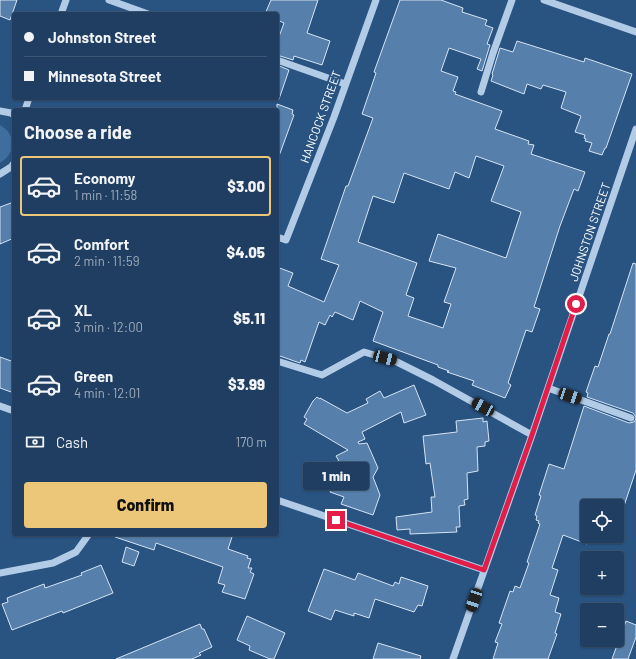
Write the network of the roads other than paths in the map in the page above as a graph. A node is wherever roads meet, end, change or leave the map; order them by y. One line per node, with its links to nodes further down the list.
1 (66, 0): 6 (street)
2 (109, 0): 7 (street)
3 (376, 0): 10 (street, HANCOCK STREET)
4 (512, 0): 11 (street)
5 (544, 0): 8 (street)
6 (62, 12)
7 (142, 12)
8 (636, 32)
9 (279, 61): 10 (street)
10 (345, 84): 17 (street, HANCOCK STREET)
11 (481, 92)
12 (0, 111): 13 (street)
13 (12, 114)
14 (636, 129): 19 (street, JOHNSTON STREET)
15 (12, 166): 16 (street)
16 (0, 174)
17 (279, 238)
18 (279, 362): 23 (street)
19 (548, 388): 22 (street); 23 (street, JOHNSTON STREET)
20 (0, 406): 21 (street)
21 (12, 410)
22 (631, 418)
23 (532, 435): 26 (street, JOHNSTON STREET)
24 (279, 501): 26 (street)
25 (88, 536): 27 (street)
26 (484, 570): 28 (street, JOHNSTON STREET)
27 (0, 573)
28 (453, 659)

